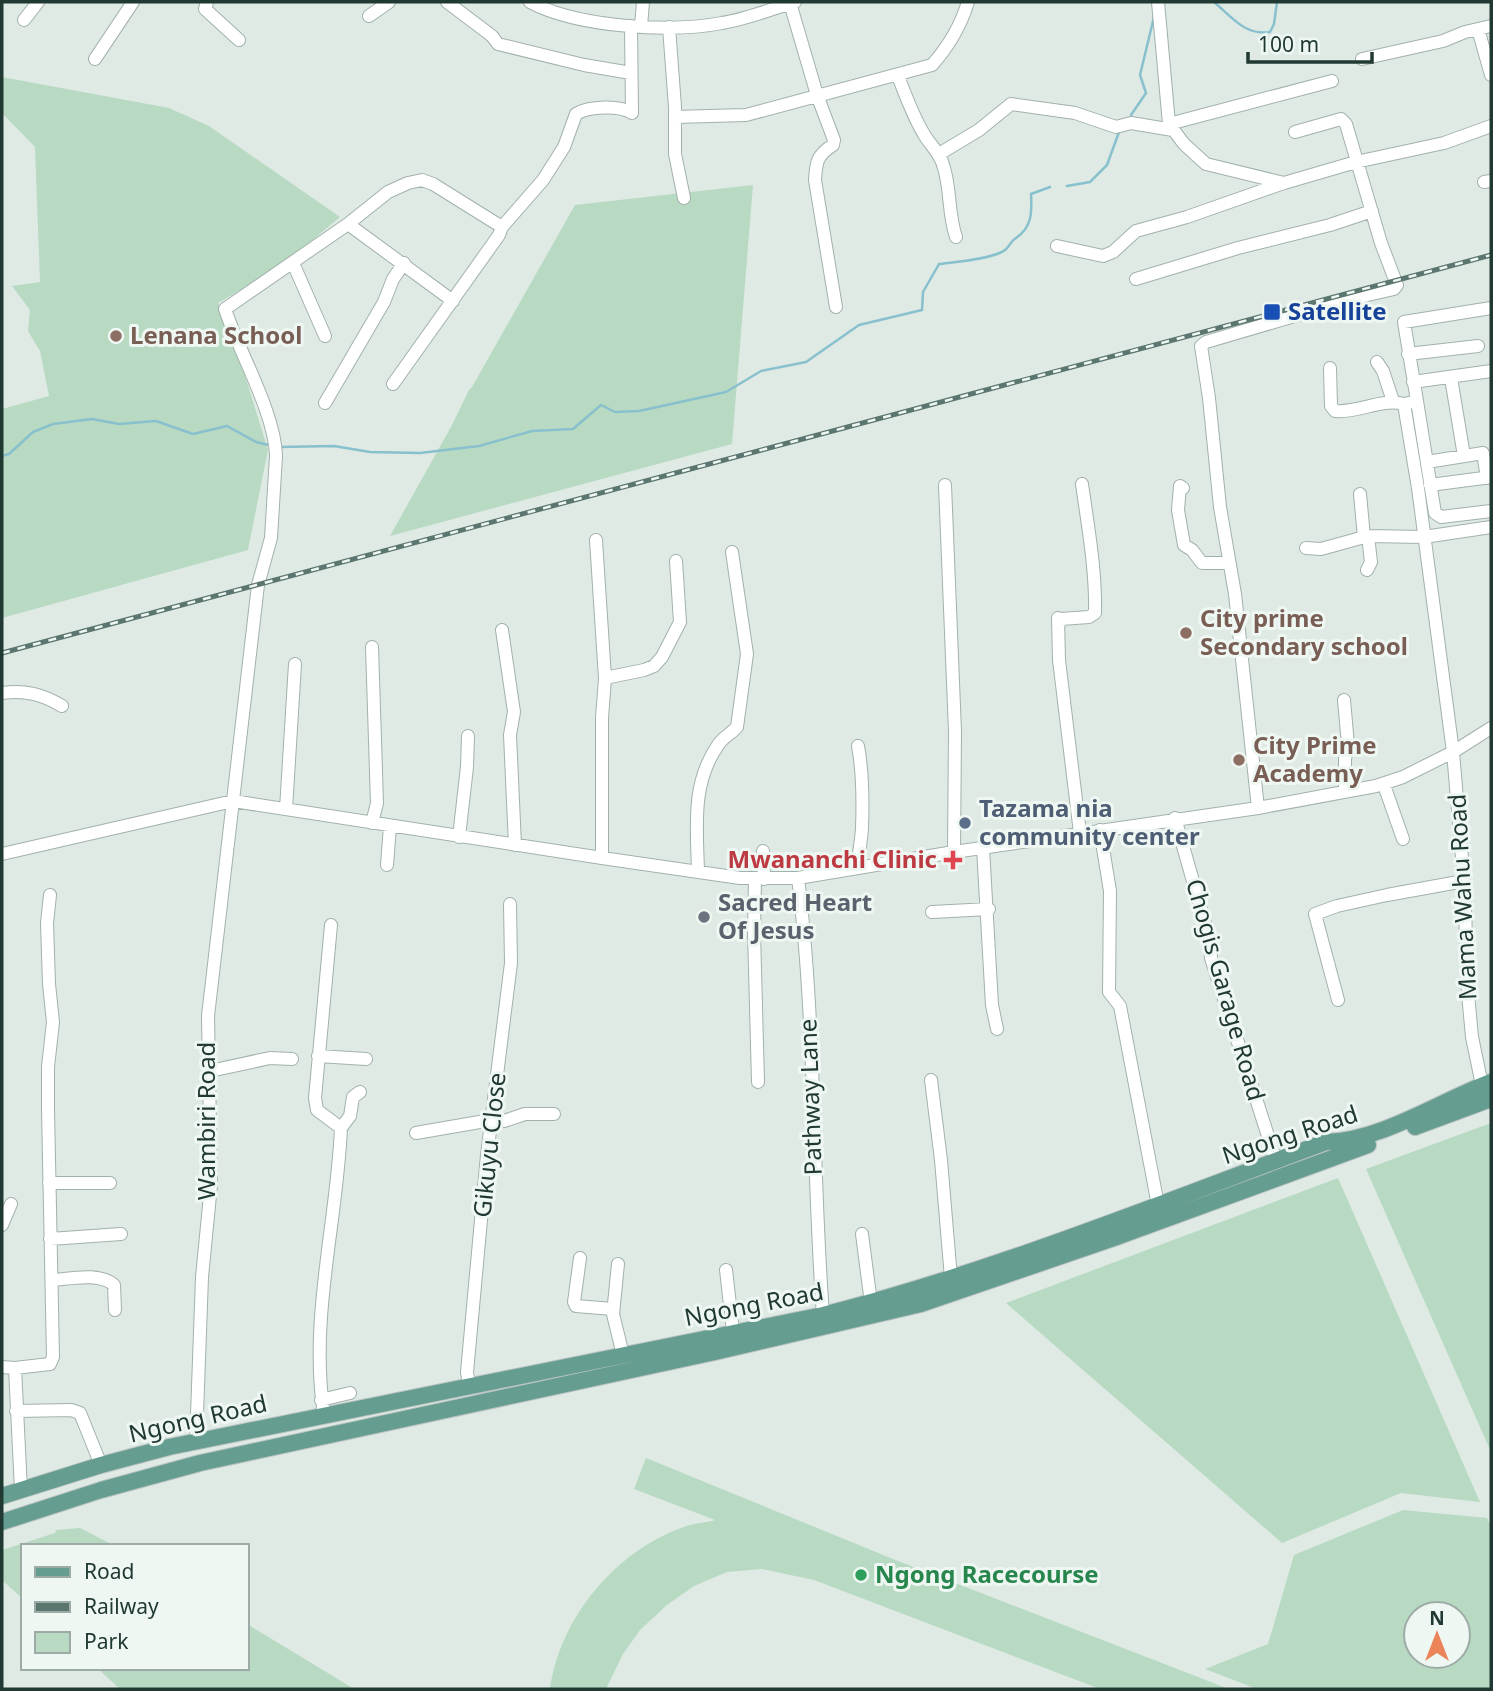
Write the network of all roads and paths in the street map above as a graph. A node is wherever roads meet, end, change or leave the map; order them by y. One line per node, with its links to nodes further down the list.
1 (38, 2): 12 (street)
2 (133, 2): 18 (street)
3 (207, 2): 17 (street)
4 (389, 2): 11 (street)
5 (447, 2): 20 (street)
6 (530, 2): 13 (street)
7 (643, 2): 13 (street)
8 (793, 2): 15 (street); 24 (street)
9 (968, 2): 22 (street)
10 (1158, 2): 27 (street)
11 (369, 16)
12 (24, 20)
13 (636, 26): 15 (street); 20 (street)
14 (1491, 26): 16 (street)
15 (669, 27): 25 (street)
16 (1478, 29): 19 (street); 21 (street)
17 (239, 40)
18 (94, 59)
19 (1362, 59)
20 (631, 73): 35 (street)
21 (1491, 75)
22 (898, 76): 24 (street); 29 (street)
23 (1332, 81): 27 (street)
24 (817, 95): 25 (street); 42 (street)
25 (675, 117): 32 (street)
26 (1491, 125): 30 (street)
27 (1171, 127): 29 (street); 31 (street)
28 (1295, 131): 30 (street)
29 (939, 154): 36 (street)
30 (1356, 162): 31 (street); 33 (street)
31 (1284, 183): 37 (street)
32 (684, 198)
33 (1372, 211): 40 (street); 71 (street)
34 (348, 223): 35 (street); 38 (street); 39 (street)
35 (502, 227): 41 (street)
36 (956, 237)
37 (1057, 246)
38 (293, 263): 44 (street); 86 (street, Wambiri Road)
39 (404, 263): 41 (street); 54 (street)
40 (1136, 279)
41 (453, 301): 52 (street)
42 (836, 307)
43 (1491, 308): 46 (street)
44 (324, 336)
45 (1478, 346): 46 (street)
46 (1408, 354): 51 (street)
47 (1377, 362): 53 (street)
48 (1330, 368): 53 (street)
49 (1491, 371): 50 (street)
50 (1451, 378): 51 (street); 55 (street)
51 (1413, 382): 53 (street)
52 (393, 384)
53 (1404, 402): 56 (street); 66 (street, Mama Wahu Road)
54 (325, 403)
55 (1464, 456): 56 (street); 57 (street)
56 (1427, 462): 60 (street)
57 (1489, 477): 60 (street)
58 (1082, 484): 93 (street)
59 (945, 485): 99 (street)
60 (1430, 485): 63 (street)
61 (1183, 488): 71 (street)
62 (1360, 494): 65 (street)
63 (1491, 512)
64 (1491, 527): 66 (street)
65 (1366, 536): 66 (street); 68 (street); 72 (street)
66 (1424, 537): 83 (street, Mama Wahu Road)
67 (596, 540): 76 (street)
68 (1306, 548)
69 (732, 552): 104 (street)
70 (676, 561): 76 (street)
71 (1229, 563): 87 (street)
72 (1367, 570)
73 (502, 630): 96 (street)
74 (372, 647): 90 (street)
75 (295, 664): 88 (street)
76 (605, 678): 101 (street)
77 (2, 693): 79 (street)
78 (1344, 701): 85 (street)
79 (62, 706)
80 (1491, 728): 83 (street)
81 (468, 736): 94 (street)
82 (858, 746): 103 (street)
83 (1453, 752): 84 (street); 107 (street, Mama Wahu Road)
84 (1384, 785): 85 (street); 95 (street)
85 (1345, 791): 87 (street)
86 (233, 801): 88 (street); 100 (street); 118 (street, Wambiri Road)
87 (1258, 808): 89 (street)
88 (286, 809): 90 (street)
89 (1175, 818): 92 (street); 127 (street, Chogis Garage Road)
90 (372, 823): 91 (street)
91 (390, 826): 94 (street); 102 (street)
92 (1100, 830): 93 (street); 131 (street)
93 (1080, 833): 97 (street)
94 (459, 837): 96 (street)
95 (1403, 839)
96 (515, 845): 101 (street)
97 (983, 848): 99 (street); 110 (street)
98 (763, 851): 106 (street)
99 (954, 852): 103 (street)
100 (2, 854)
101 (602, 859): 104 (street)
102 (387, 865)
103 (858, 868): 105 (street)
104 (698, 872): 106 (street)
105 (798, 878): 106 (street); 144 (street, Pathway Lane)
106 (759, 879): 120 (street)
107 (1464, 881): 113 (street); 121 (street, Mama Wahu Road)
108 (50, 895): 128 (street)
109 (510, 904): 124 (street, Gikuyu Close)
110 (989, 909): 111 (street); 114 (street)
111 (932, 912)
112 (331, 925): 115 (street)
113 (1338, 1000)
114 (997, 1029)
115 (318, 1056): 117 (street); 125 (street)
116 (292, 1059): 118 (street)
117 (366, 1059)
118 (209, 1070): 152 (street, Wambiri Road)
119 (930, 1080): 139 (street)
120 (758, 1082)
121 (1488, 1089): 127 (main road, Ngong Road); 153 (main road, Ngong Road)
122 (360, 1092): 125 (street)
123 (554, 1114): 124 (street)
124 (491, 1120): 126 (street); 148 (street, Gikuyu Close)
125 (341, 1128): 150 (street)
126 (416, 1133)
127 (1276, 1161): 131 (main road, Ngong Road)
128 (49, 1183): 129 (street); 135 (street)
129 (110, 1183)
130 (11, 1204): 132 (street)
131 (1158, 1205): 139 (main road, Ngong Road)
132 (2, 1225)
133 (121, 1234): 135 (street)
134 (862, 1234): 141 (street)
135 (50, 1239): 140 (street)
136 (580, 1258): 142 (street)
137 (618, 1264): 142 (street)
138 (726, 1270): 145 (street)
139 (951, 1278): 141 (main road, Ngong Road)
140 (52, 1280): 143 (street); 147 (street)
141 (872, 1303): 144 (main road, Ngong Road)
142 (613, 1309): 146 (street)
143 (115, 1310)
144 (823, 1315): 145 (main road, Ngong Road)
145 (733, 1331): 146 (main road, Ngong Road)
146 (623, 1355): 148 (main road, Ngong Road)
147 (8, 1368): 151 (street)
148 (469, 1385): 150 (main road, Ngong Road)
149 (351, 1393): 150 (street)
150 (323, 1408): 152 (main road, Ngong Road)
151 (16, 1411): 154 (street); 155 (street)
152 (195, 1443): 153 (main road); 154 (main road, Ngong Road)
153 (200, 1463): 157 (main road, Ngong Road)
154 (101, 1465): 155 (main road, Ngong Road)
155 (21, 1490): 156 (main road, Ngong Road)
156 (2, 1496)
157 (3, 1520)

